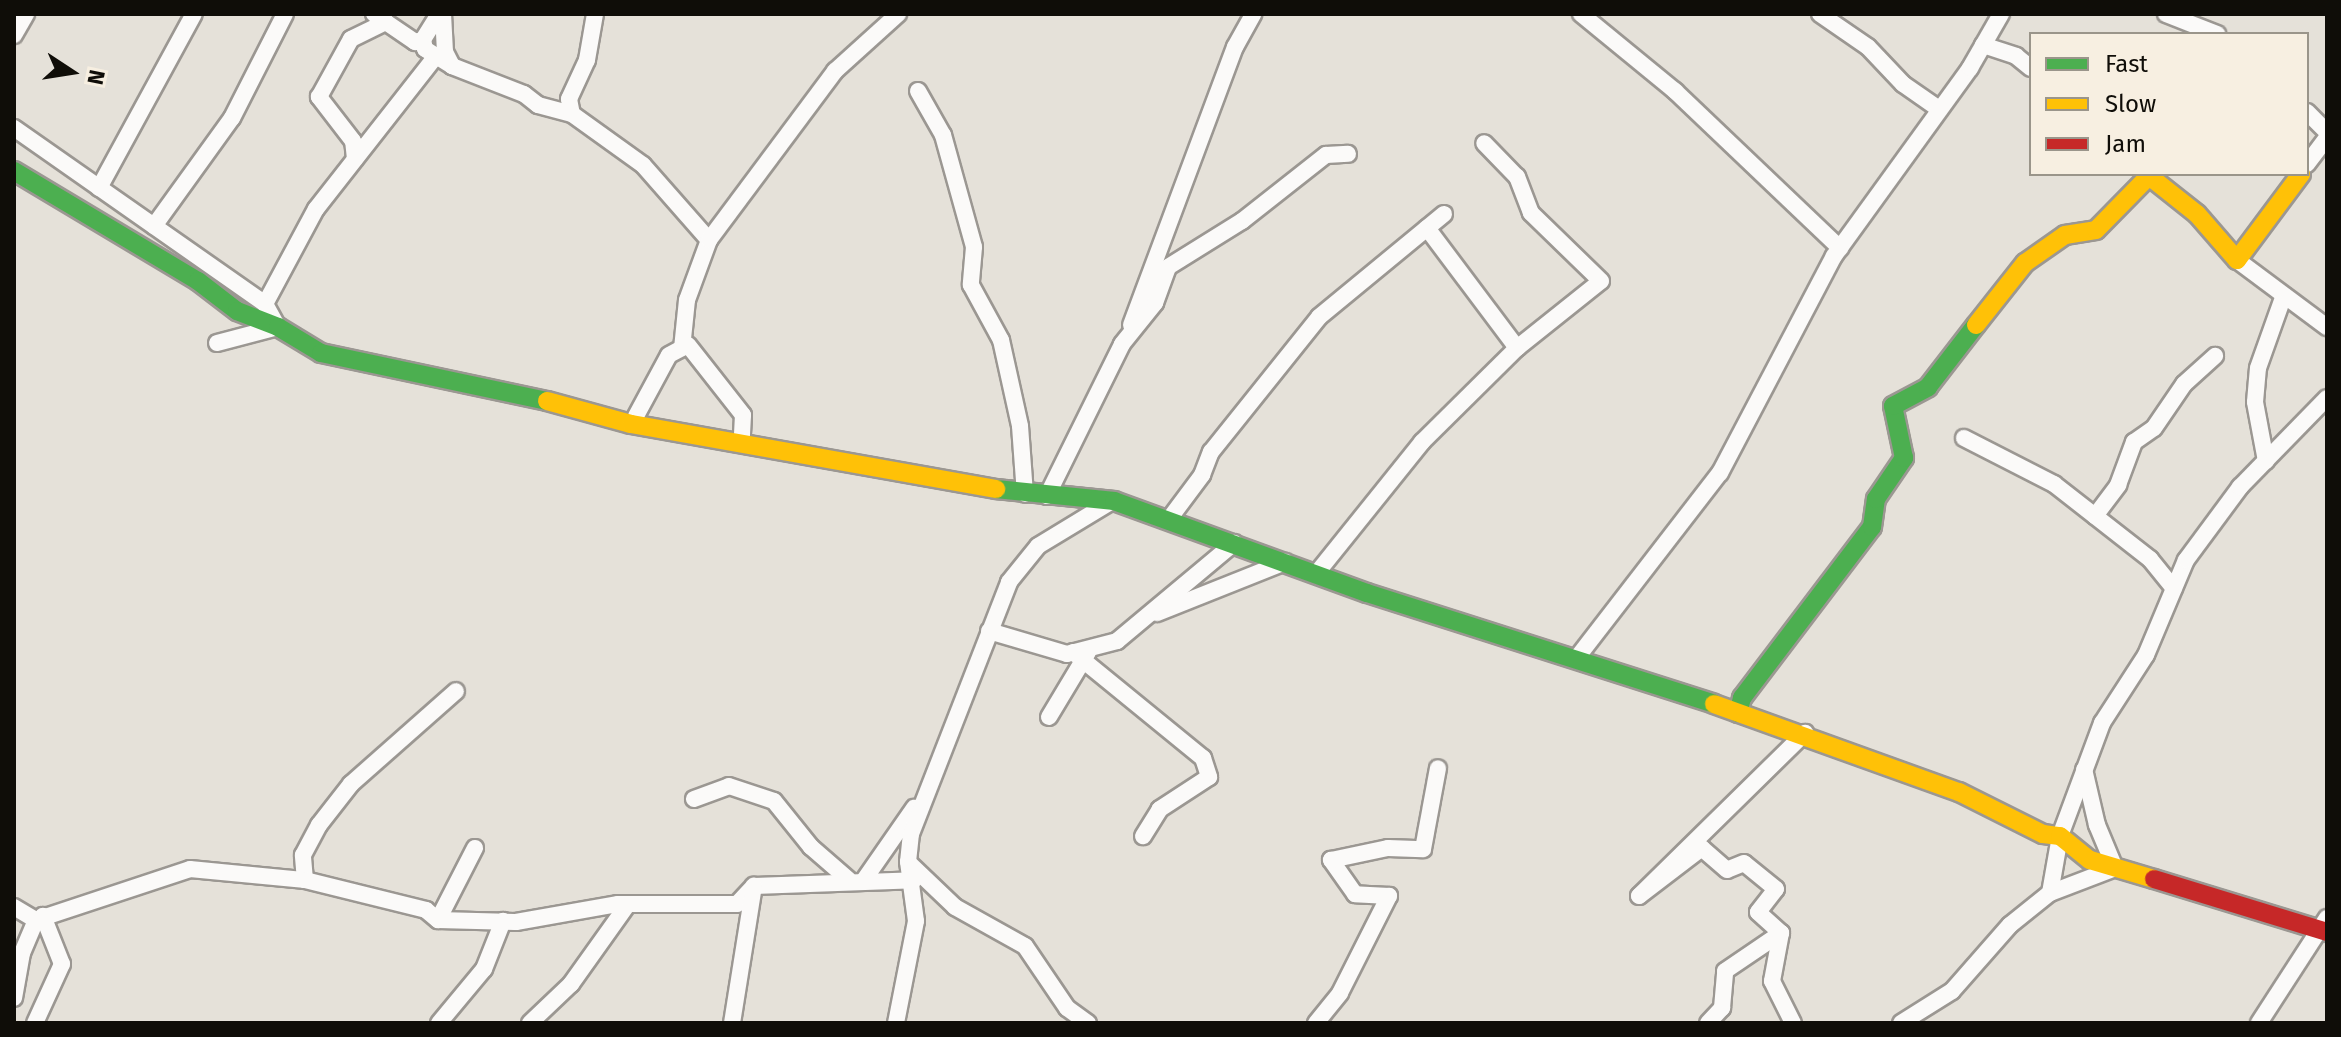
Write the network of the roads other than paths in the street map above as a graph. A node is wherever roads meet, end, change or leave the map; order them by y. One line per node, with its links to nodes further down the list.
1 (26, 14): 17 (street)
2 (194, 14): 37 (street)
3 (285, 14): 39 (street)
4 (441, 14): 18 (street); 21 (street)
5 (595, 14): 25 (street)
6 (898, 14): 41 (street)
7 (1253, 14): 48 (street)
8 (1581, 14): 14 (street)
9 (1820, 14): 24 (street)
10 (1983, 14): 15 (street)
11 (2001, 14): 15 (street)
12 (2166, 14): 16 (street)
13 (380, 18): 18 (street); 31 (street)
14 (1601, 20): 42 (street)
15 (1992, 30): 19 (street)
16 (2212, 32)
17 (14, 35)
18 (423, 40): 20 (street)
19 (1983, 45): 22 (street); 24 (street)
20 (436, 56): 21 (street); 31 (street)
21 (452, 66): 25 (street)
22 (2029, 66)
23 (918, 91): 58 (street)
24 (1939, 109): 42 (street)
25 (572, 114): 41 (street)
26 (2309, 114): 28 (street)
27 (14, 128): 37 (street)
28 (2327, 134): 32 (street)
29 (1484, 143): 51 (street)
30 (1348, 154): 48 (street)
31 (355, 159): 45 (street)
32 (2309, 161)
33 (14, 171): 46 (street)
34 (2147, 176): 72 (street)
35 (2149, 176): 43 (street)
36 (2300, 176): 43 (street)
37 (99, 188): 39 (street)
38 (1444, 214): 40 (street)
39 (154, 226): 45 (street)
40 (1427, 228): 51 (street); 62 (street)
41 (709, 240): 50 (street)
42 (1840, 248): 70 (street)
43 (2237, 260): 44 (street)
44 (2284, 295): 47 (street); 57 (street)
45 (265, 304): 46 (street)
46 (278, 327): 49 (street); 58 (street)
47 (2327, 327)
48 (1126, 340): 59 (street)
49 (217, 343)
50 (682, 348): 54 (street); 55 (street)
51 (1517, 348): 65 (street)
52 (2215, 356): 61 (street)
53 (2327, 398): 57 (street)
54 (636, 416)
55 (742, 435)
56 (1964, 438): 61 (street)
57 (2266, 461): 66 (street)
58 (1025, 494): 59 (street)
59 (1047, 496): 60 (street)
60 (1114, 501): 62 (street); 68 (street)
61 (2095, 516): 66 (street)
62 (1170, 518): 63 (street)
63 (1234, 543): 64 (street); 67 (street)
64 (1285, 562): 65 (street); 67 (street)
65 (1316, 574): 70 (street)
66 (2174, 589): 76 (street)
67 (1144, 618): 69 (street)
68 (989, 631): 69 (street); 77 (street)
69 (1082, 653): 73 (street); 79 (street)
70 (1576, 659): 72 (street)
71 (456, 691): 84 (street)
72 (1738, 713): 74 (street)
73 (1049, 717)
74 (1805, 733): 80 (street); 95 (street)
75 (1438, 768): 103 (street)
76 (2084, 769): 80 (street); 83 (street)
77 (926, 790): 82 (street); 85 (street)
78 (694, 799): 85 (street)
79 (1143, 836)
80 (2060, 836): 83 (street); 88 (street)
81 (475, 848): 92 (street)
82 (908, 862): 86 (street); 102 (street)
83 (2115, 868): 88 (street); 94 (street)
84 (305, 880): 91 (street); 92 (street)
85 (857, 880): 86 (street); 87 (street)
86 (914, 880): 101 (street)
87 (754, 886): 89 (street); 100 (street)
88 (2050, 893): 106 (street)
89 (628, 904): 93 (street); 99 (street)
90 (14, 907): 91 (street)
91 (40, 918): 96 (street); 97 (street)
92 (438, 920): 93 (street)
93 (503, 921): 98 (street)
94 (2325, 926): 107 (street)
95 (1781, 933): 104 (street); 105 (street)
96 (14, 998)
97 (35, 1023)
98 (439, 1023)
99 (530, 1023)
100 (732, 1023)
101 (896, 1023)
102 (1088, 1023)
103 (1316, 1023)
104 (1708, 1023)
105 (1793, 1023)
106 (1901, 1023)
107 (2259, 1023)

